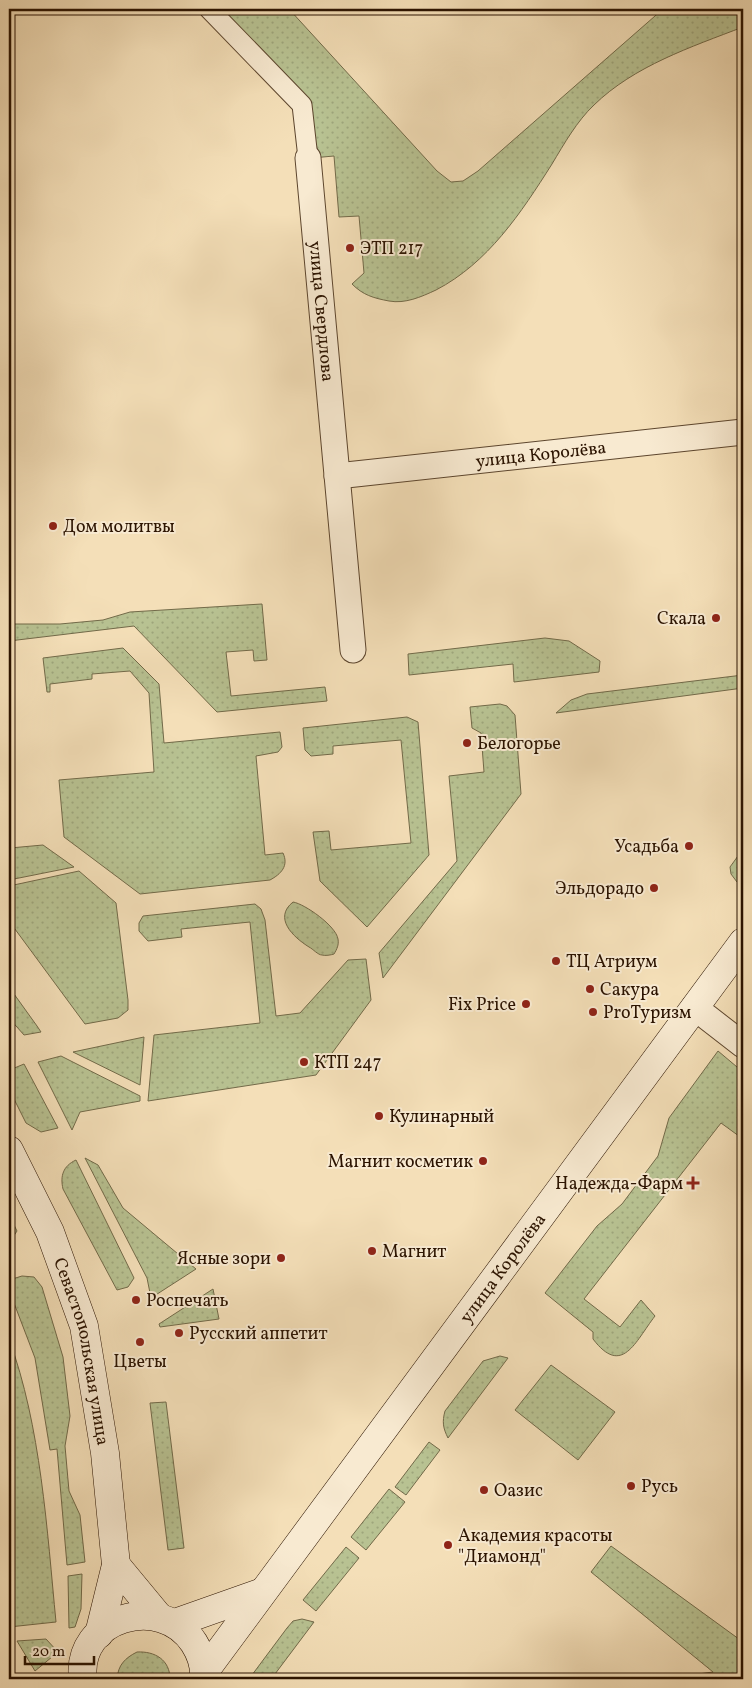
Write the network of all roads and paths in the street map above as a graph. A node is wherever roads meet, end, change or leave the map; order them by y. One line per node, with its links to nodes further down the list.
1 (209, 9): 2 (street, улица Свердлова)
2 (308, 158): 4 (street, улица Свердлова)
3 (743, 432): 4 (street, улица Королёва)
4 (337, 476): 5 (street, улица Свердлова)
5 (353, 650)
6 (743, 942): 7 (main road, улица Королёва)
7 (694, 1007): 8 (street); 11 (main road, улица Королёва)
8 (743, 1045)
9 (9, 1150): 10 (main road, Севастопольская улица)
10 (116, 1565): 12 (main road); 13 (main road, Севастопольская улица)
11 (260, 1594): 12 (main road); 14 (main road, улица Королёва)
12 (167, 1620): 13 (main road); 14 (main road)
13 (99, 1634): 15 (main road)
14 (205, 1675)
15 (80, 1677)

